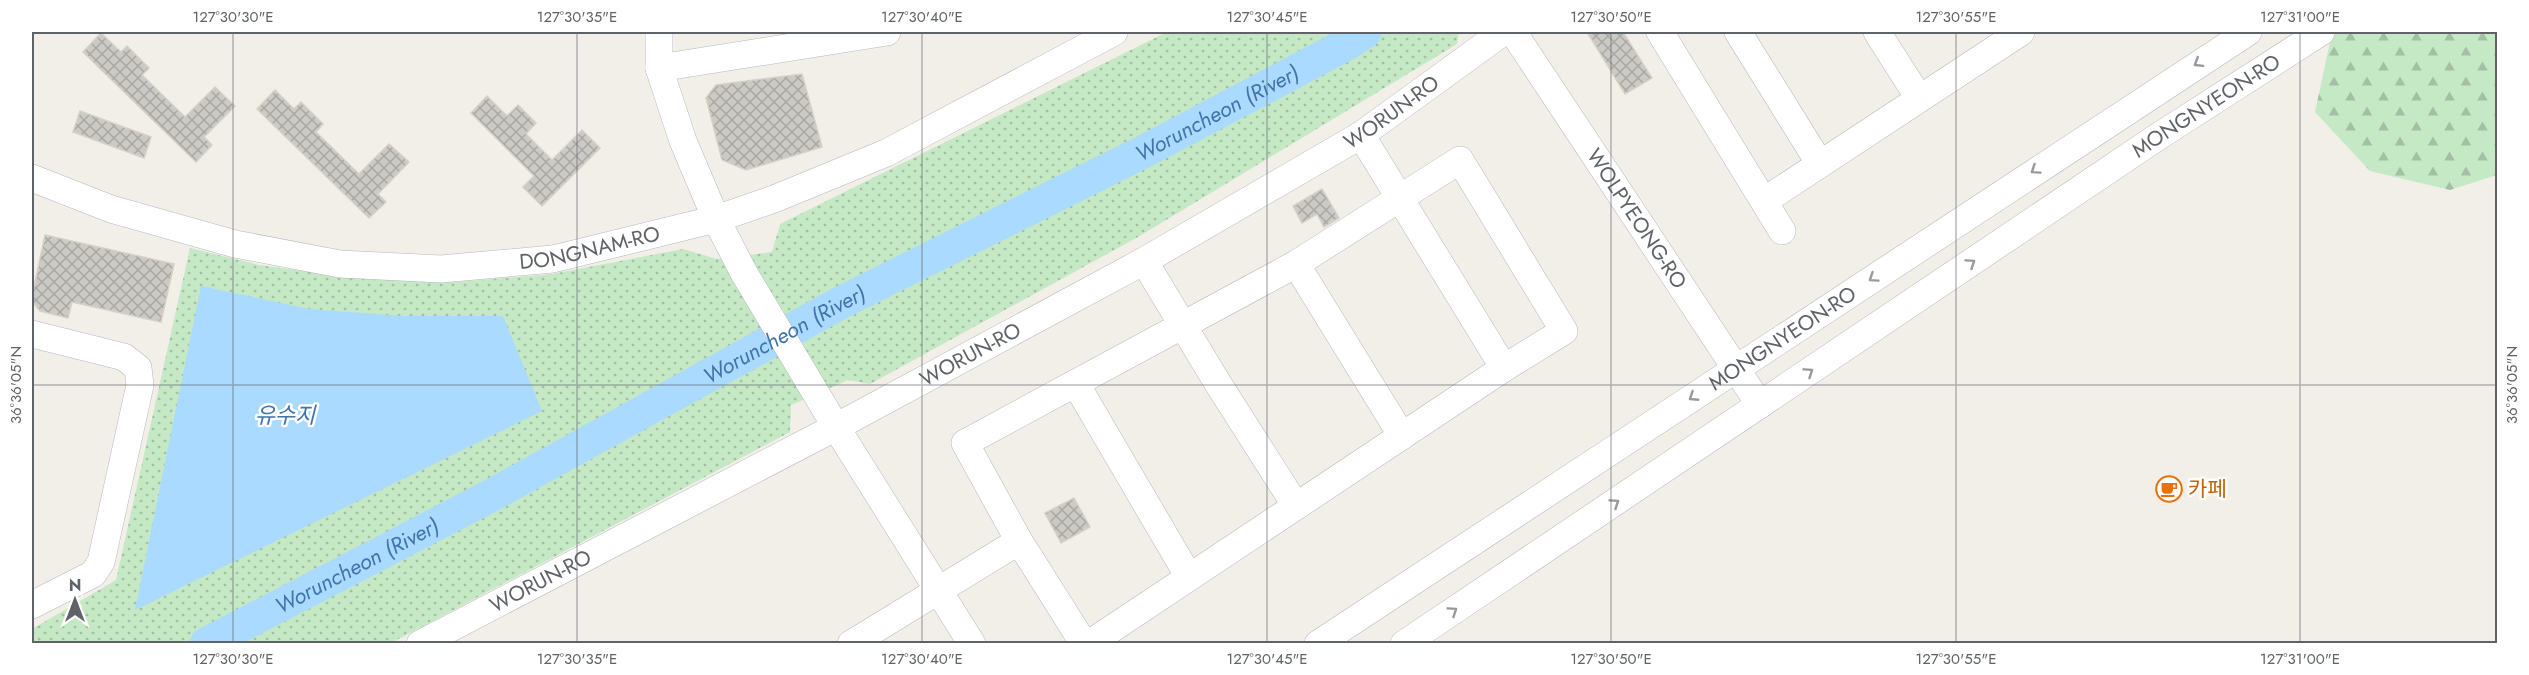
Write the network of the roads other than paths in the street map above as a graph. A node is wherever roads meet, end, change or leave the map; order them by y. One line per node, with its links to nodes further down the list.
1 (659, 32): 13 (street)
2 (887, 32): 12 (street)
3 (1114, 32): 20 (street, DONGNAM-RO)
4 (1503, 32): 15 (street, WORUN-RO)
5 (1513, 32): 27 (street, WOLPYEONG-RO)
6 (1738, 32): 16 (street)
7 (1877, 32): 14 (street)
8 (2019, 32): 14 (street)
9 (2248, 32): 27 (street, MONGNYEON-RO, one-way to 27)
10 (2321, 32): 29 (street, MONGNYEON-RO, one-way to 10)
11 (1664, 33): 19 (street)
12 (818, 37): 13 (street)
13 (659, 68): 20 (street)
14 (1919, 98): 16 (street)
15 (1360, 135): 18 (street); 22 (street, WORUN-RO)
16 (1820, 164): 19 (street)
17 (32, 178): 20 (street, DONGNAM-RO)
18 (1400, 200): 23 (street); 26 (street); 26 (street)
19 (1764, 201): 21 (street)
20 (716, 219): 30 (street)
21 (1782, 231)
22 (1144, 261): 24 (street); 30 (street, WORUN-RO)
23 (1296, 264): 24 (street); 31 (street)
24 (1183, 326): 28 (street); 32 (street)
25 (32, 334): 36 (street)
26 (1504, 368): 31 (street)
27 (1736, 369): 29 (street, WOLPYEONG-RO); 42 (street, MONGNYEON-RO, one-way to 42)
28 (1076, 384): 33 (street); 34 (street)
29 (1760, 405): 43 (street, MONGNYEON-RO, one-way to 29)
30 (836, 427): 35 (street); 37 (street, WORUN-RO)
31 (1402, 436): 32 (street)
32 (1296, 506): 34 (street)
33 (1019, 541): 35 (street); 40 (street)
34 (1189, 577): 41 (street)
35 (939, 590): 38 (street); 39 (street)
36 (32, 605)
37 (420, 644)
38 (851, 644)
39 (972, 644)
40 (1084, 644)
41 (1089, 644)
42 (1318, 644)
43 (1404, 644)

